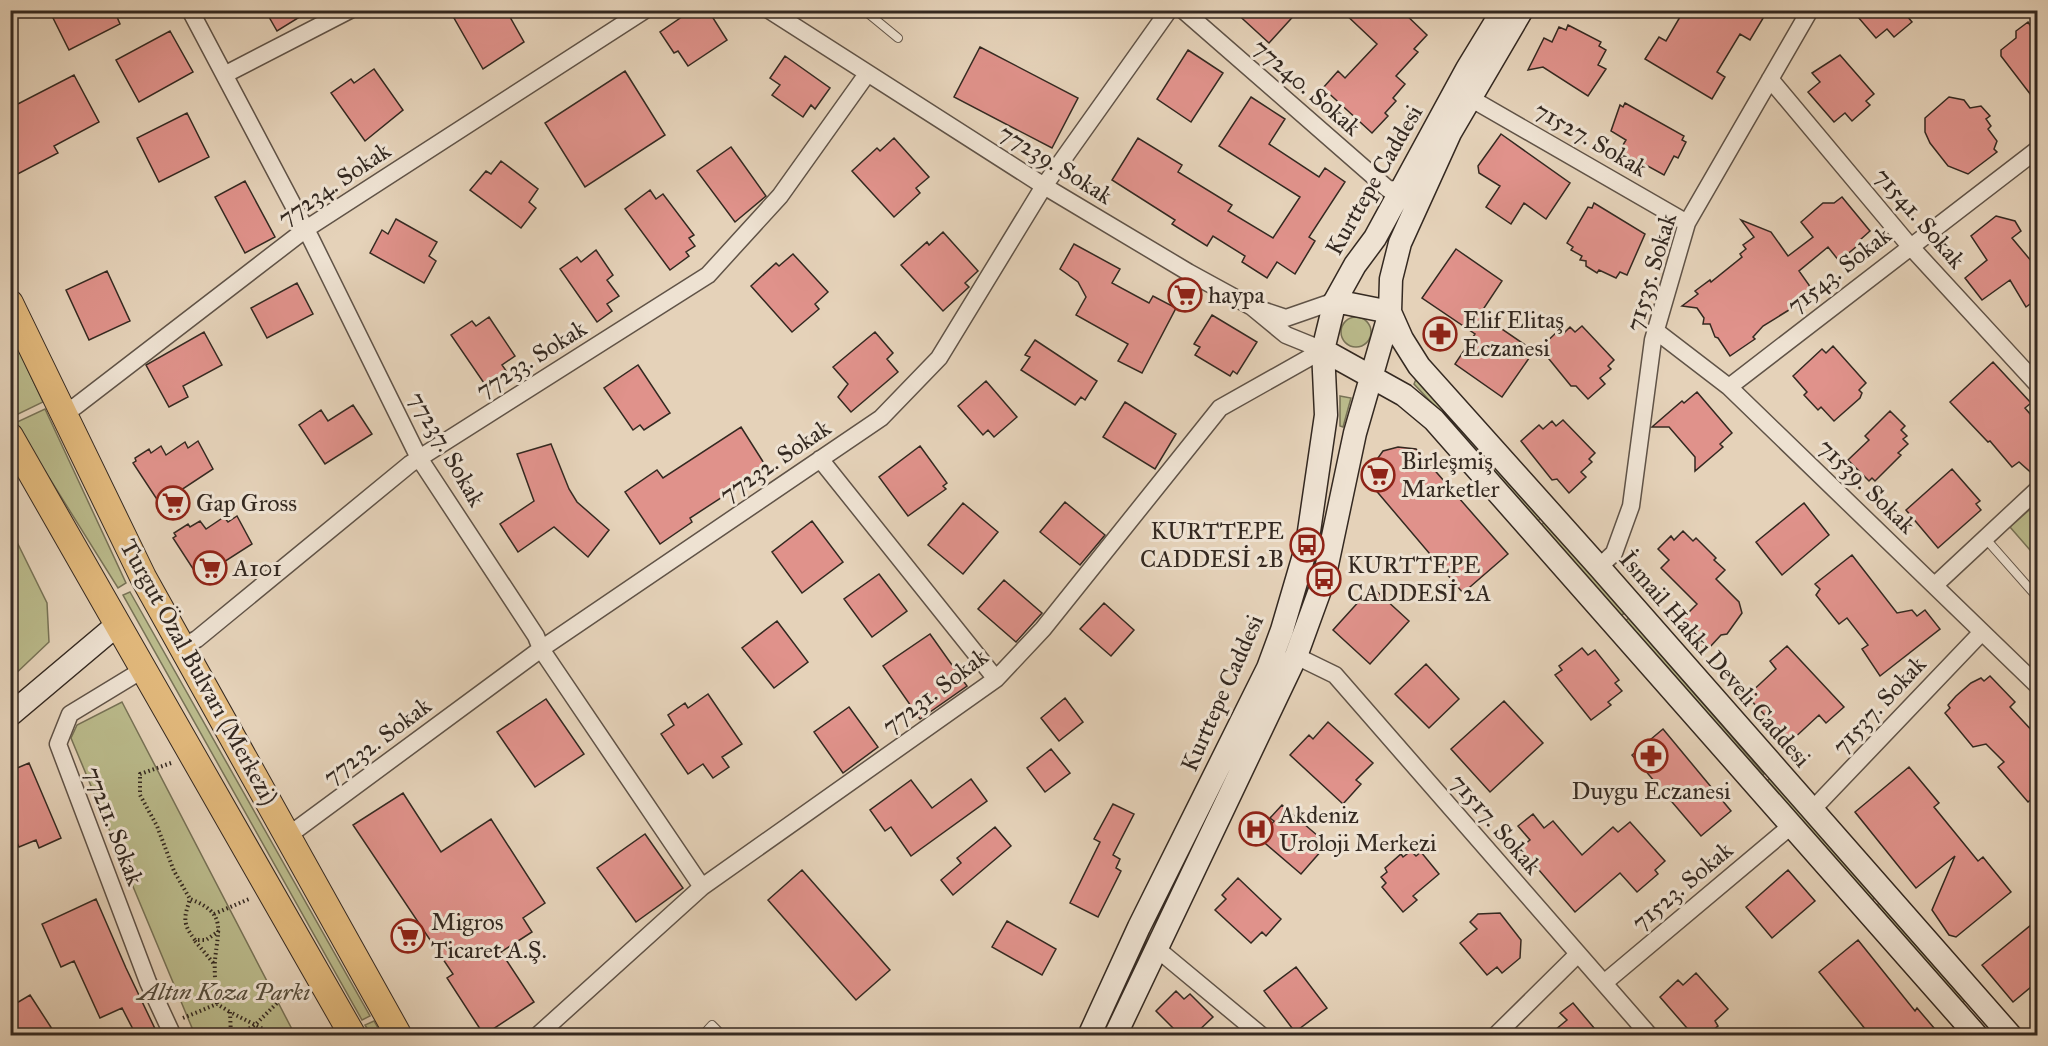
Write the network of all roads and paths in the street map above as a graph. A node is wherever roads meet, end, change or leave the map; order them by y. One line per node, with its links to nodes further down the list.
1 (190, 10): 12 (street, 77237. Sokak)
2 (350, 10): 12 (street)
3 (645, 10): 20 (street, 77234. Sokak)
4 (769, 10): 13 (street, 77239. Sokak)
5 (864, 10): 11 (lane)
6 (1169, 10): 17 (street, 77232. Sokak)
7 (1183, 10): 18 (street, 77240. Sokak)
8 (1503, 10): 18 (main road, Kurttepe Caddesi)
9 (1522, 10): 15 (main road, Kurttepe Caddesi)
10 (1810, 10): 14 (street, 71535. Sokak)
11 (898, 38)
12 (226, 74): 20 (street, 77237. Sokak)
13 (867, 74): 17 (street, 77239. Sokak); 33 (street, 77233. Sokak)
14 (1770, 79): 19 (street, 71535. Sokak); 21 (street, 71541. Sokak)
15 (1470, 98): 19 (street, 71527. Sokak); 25 (main road, Kurttepe Caddesi)
16 (2037, 149): 21 (street, 71543. Sokak)
17 (1044, 186): 24 (street, 77239. Sokak); 34 (street, 77232. Sokak)
18 (1403, 190): 22 (main road, Kurttepe Caddesi)
19 (1687, 223): 26 (street, 71535. Sokak)
20 (306, 229): 31 (street, 77234. Sokak); 33 (street, 77237. Sokak)
21 (1909, 245): 29 (street, 71541. Sokak); 30 (street, 71543. Sokak)
22 (1335, 300): 24 (street); 25 (main road); 27 (main road, Kurttepe Caddesi)
23 (10, 303): 31 (main road, Turgut Özal Bulvarı (Merkezi))
24 (1252, 307): 27 (street, 77239. Sokak)
25 (1390, 312): 28 (main road, Kurttepe Caddesi); 38 (main road, İsmail Hakkı Develi Caddesi)
26 (1656, 331): 30 (street, 71539. Sokak); 38 (street, 71535. Sokak)
27 (1323, 350): 28 (main road); 47 (street, 77231. Sokak); 77 (main road, Kurttepe Caddesi)
28 (1372, 375): 45 (main road, Kurttepe Caddesi); 52 (main road)
29 (2037, 385)
30 (1729, 387): 39 (street, 71539. Sokak)
31 (62, 413): 43 (main road, Turgut Özal Bulvarı (Merkezi))
32 (10, 436): 35 (main road, Turgut Özal Bulvarı (Merkezi))
33 (419, 458): 43 (street, 77233. Sokak); 44 (street, 77237. Sokak)
34 (820, 459): 44 (street, 77232. Sokak); 47 (street)
35 (17, 464): 41 (main road, Turgut Özal Bulvarı (Merkezi))
36 (2037, 489): 37 (street)
37 (1985, 538): 39 (street); 40 (lane)
38 (1599, 567): 51 (main road, İsmail Hakkı Develi Caddesi)
39 (1935, 585): 42 (street, 71539. Sokak)
40 (2037, 598)
41 (118, 624): 46 (main road, Turgut Özal Bulvarı (Merkezi)); 49 (main road)
42 (1982, 632): 48 (street, 71539. Sokak); 51 (street, 71537. Sokak)
43 (182, 647): 53 (main road, Turgut Özal Bulvarı (Merkezi))
44 (541, 649): 53 (street, 77232. Sokak); 54 (street, 77237. Sokak)
45 (1296, 656): 60 (main road, Kurttepe Caddesi); 61 (street, 71517. Sokak)
46 (144, 669): 68 (street, 77211. Sokak); 72 (main road, Turgut Özal Bulvarı (Merkezi))
47 (996, 679): 54 (street, 77231. Sokak)
48 (2037, 686)
49 (10, 715)
50 (179, 760): 56 (path)
51 (1812, 810): 83 (main road, İsmail Hakkı Develi Caddesi)
52 (1791, 826): 64 (street, 71523. Sokak); 82 (main road)
53 (289, 835): 73 (main road, Turgut Özal Bulvarı (Merkezi))
54 (702, 887): 74 (street, 77231. Sokak)
55 (254, 897): 57 (path)
56 (190, 899): 57 (path); 59 (path)
57 (214, 914): 58 (path)
58 (219, 932): 59 (path); 62 (path)
59 (195, 940): 62 (path)
60 (1156, 948): 78 (main road, Kurttepe Caddesi); 79 (street)
61 (1578, 954): 64 (street, 71517. Sokak); 80 (street)
62 (215, 966): 65 (path)
63 (300, 980): 67 (path)
64 (1605, 983): 81 (street, 71517. Sokak)
65 (217, 1004): 66 (path); 68 (path)
66 (230, 1012): 67 (path); 69 (path)
67 (255, 1024): 70 (path); 71 (path)
68 (170, 1030)
69 (231, 1035)
70 (238, 1035)
71 (269, 1035)
72 (353, 1035)
73 (399, 1035)
74 (537, 1035)
75 (702, 1035): 76 (lane)
76 (723, 1035)
77 (1089, 1035)
78 (1115, 1035)
79 (1262, 1035)
80 (1495, 1035)
81 (1650, 1035)
82 (1977, 1035)
83 (2011, 1035)

